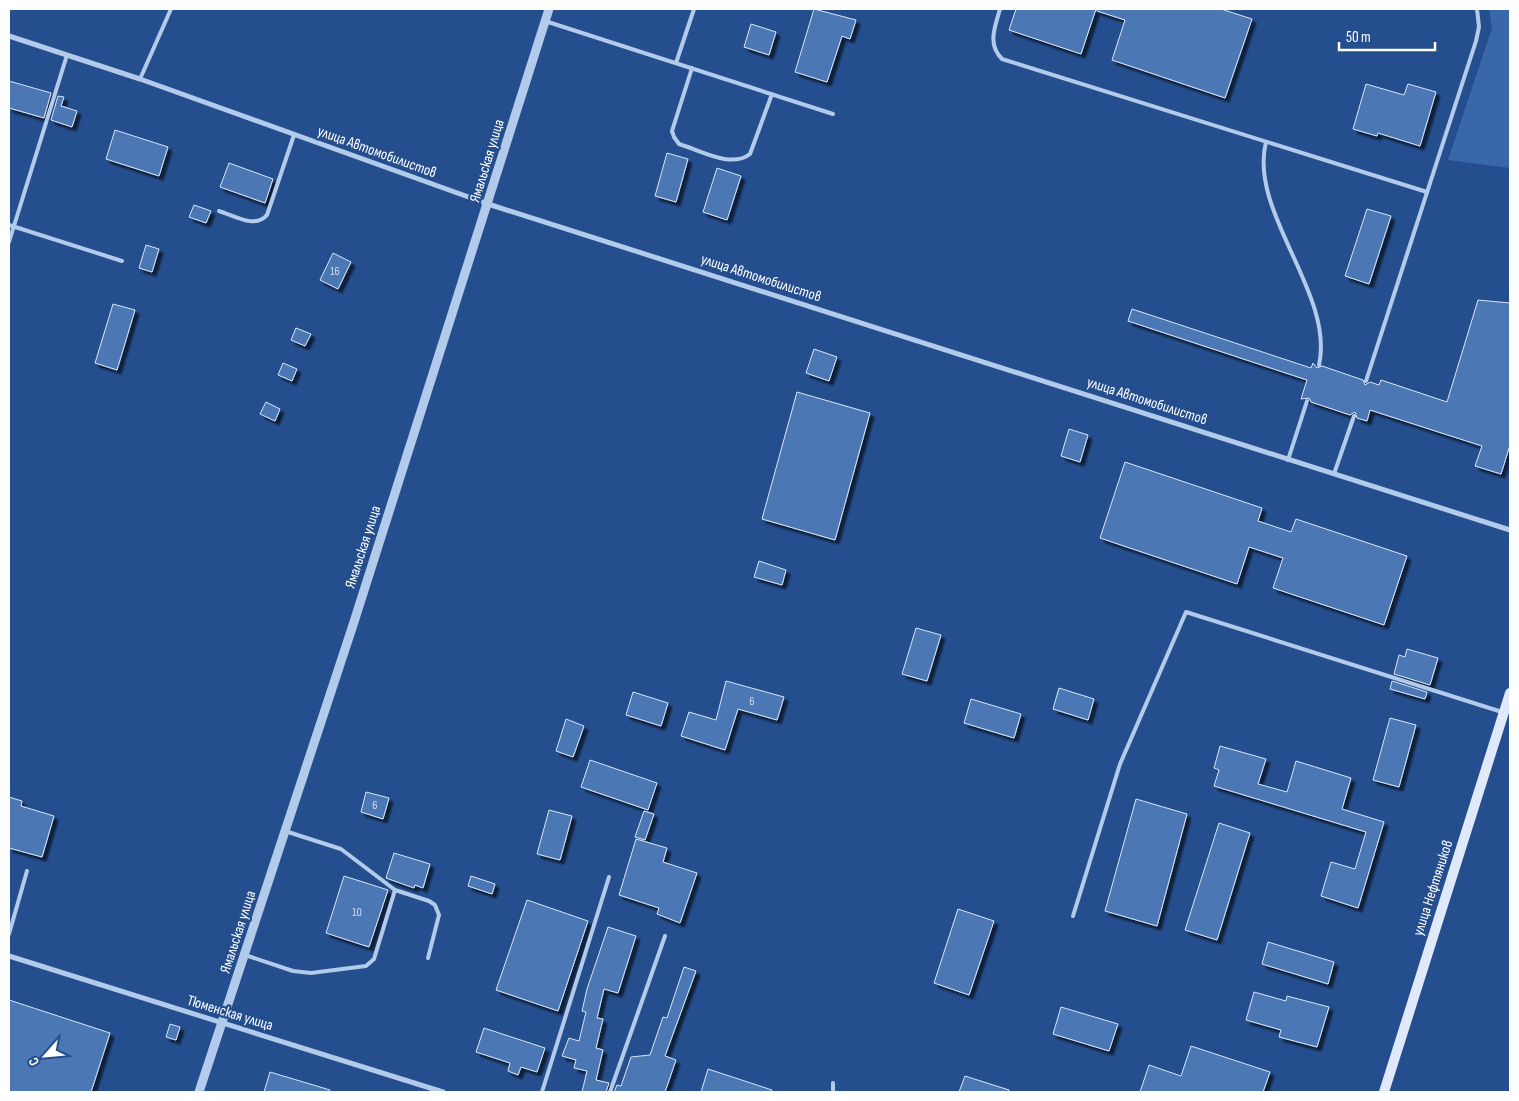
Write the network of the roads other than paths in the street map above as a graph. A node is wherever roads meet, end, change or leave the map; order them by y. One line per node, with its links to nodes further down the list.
1 (171, 9): 11 (lane)
2 (549, 9): 6 (street, Ямальская улица)
3 (694, 9): 9 (lane)
4 (1000, 9): 15 (lane)
5 (1477, 9): 16 (lane)
6 (546, 21): 9 (lane); 17 (street, Ямальская улица)
7 (9, 36): 8 (street, улица Автомобилистов)
8 (67, 56): 11 (street, улица Автомобилистов); 19 (lane)
9 (676, 63): 10 (lane)
10 (692, 68): 12 (lane); 12 (lane)
11 (140, 79): 14 (street, улица Автомобилистов)
12 (772, 94): 13 (lane)
13 (833, 114)
14 (294, 135): 17 (street, улица Автомобилистов); 18 (lane)
15 (1266, 142): 16 (lane); 22 (lane)
16 (1427, 192): 23 (lane)
17 (488, 204): 26 (street, улица Автомобилистов); 31 (street, Ямальская улица)
18 (219, 211)
19 (11, 226): 20 (lane); 21 (lane)
20 (9, 242)
21 (122, 260)
22 (1319, 365)
23 (1366, 380)
24 (1307, 401): 26 (lane)
25 (1354, 416): 27 (lane)
26 (1288, 460): 27 (street, улица Автомобилистов)
27 (1334, 474): 28 (street, улица Автомобилистов)
28 (1510, 530)
29 (1510, 693): 30 (main road, улица Нефтяников)
30 (1504, 712): 35 (lane); 48 (main road, улица Нефтяников)
31 (286, 831): 34 (lane); 38 (street, Ямальская улица)
32 (27, 871): 36 (lane)
33 (609, 877): 45 (lane)
34 (395, 890): 38 (lane); 40 (lane)
35 (1073, 916)
36 (9, 934)
37 (665, 936): 46 (lane)
38 (245, 955): 41 (street, Ямальская улица)
39 (9, 956): 41 (street, Тюменская улица)
40 (428, 958)
41 (222, 1024): 43 (street, Ямальская улица); 44 (street, Тюменская улица)
42 (833, 1083): 47 (lane)
43 (199, 1092)
44 (443, 1092)
45 (542, 1092)
46 (610, 1092)
47 (833, 1092)
48 (1384, 1092)

